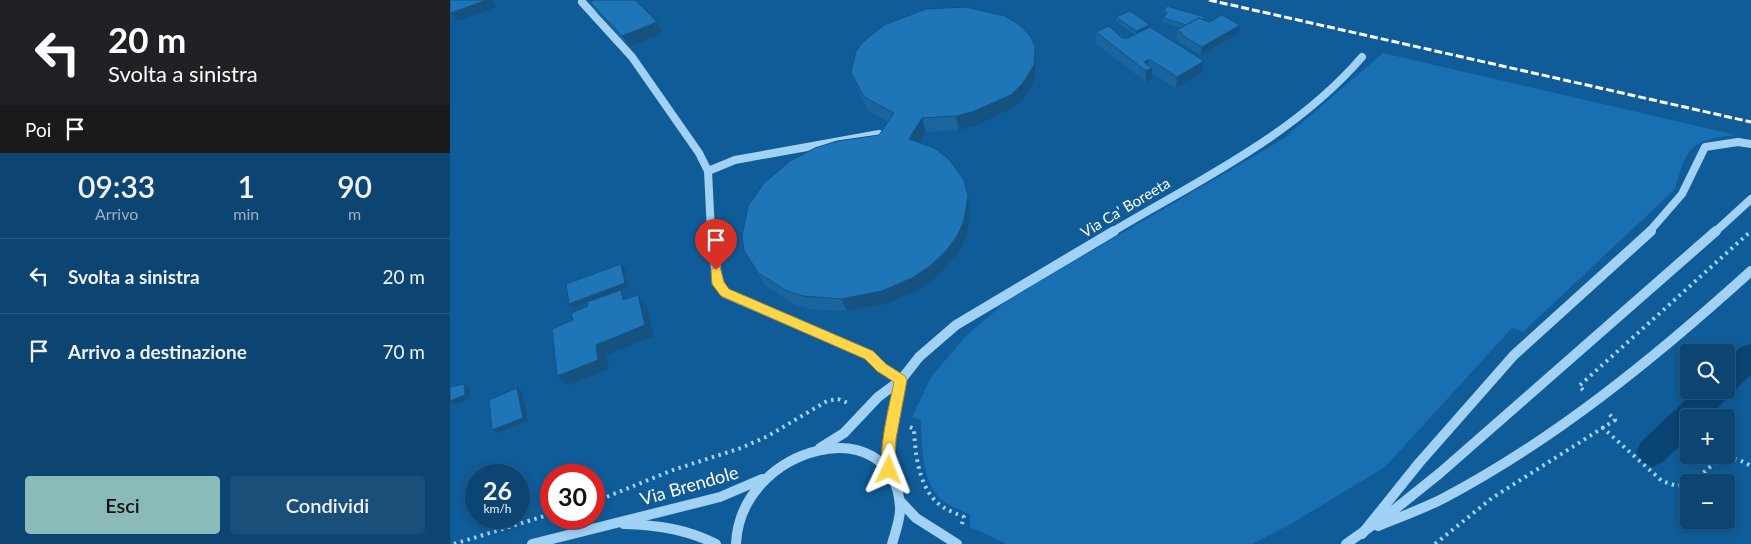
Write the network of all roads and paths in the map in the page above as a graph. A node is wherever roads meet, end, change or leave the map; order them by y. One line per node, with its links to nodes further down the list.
1 (582, 2): 5 (street)
2 (1362, 57): 9 (street, Via Ca' Boreeta)
3 (879, 134): 5 (street)
4 (1751, 144): 26 (street)
5 (708, 171): 9 (street)
6 (1751, 199): 26 (street)
7 (1751, 231): 10 (path)
8 (1751, 271): 26 (street)
9 (901, 380): 15 (street, Via Ca' Boreeta); 17 (street, Via Ca' Boreeta)
10 (1579, 386)
11 (853, 405): 21 (path)
12 (1615, 420): 14 (path)
13 (905, 425): 24 (path)
14 (1602, 427): 20 (path); 34 (path)
15 (820, 448): 17 (street, Via Brendole); 18 (street, Via Brendole)
16 (1751, 466): 19 (path)
17 (889, 470): 22 (street)
18 (771, 473): 25 (street, Via Brendole); 30 (street)
19 (1702, 474)
20 (1680, 486)
21 (605, 498)
22 (901, 502): 31 (street); 32 (street)
23 (540, 517): 27 (path)
24 (964, 517)
25 (613, 524): 28 (street, Via Brendole); 29 (street, Via Brendole)
26 (1362, 534): 33 (street)
27 (454, 544)
28 (532, 544)
29 (716, 544)
30 (736, 544)
31 (892, 544)
32 (957, 544)
33 (1346, 544)
34 (1435, 544)

